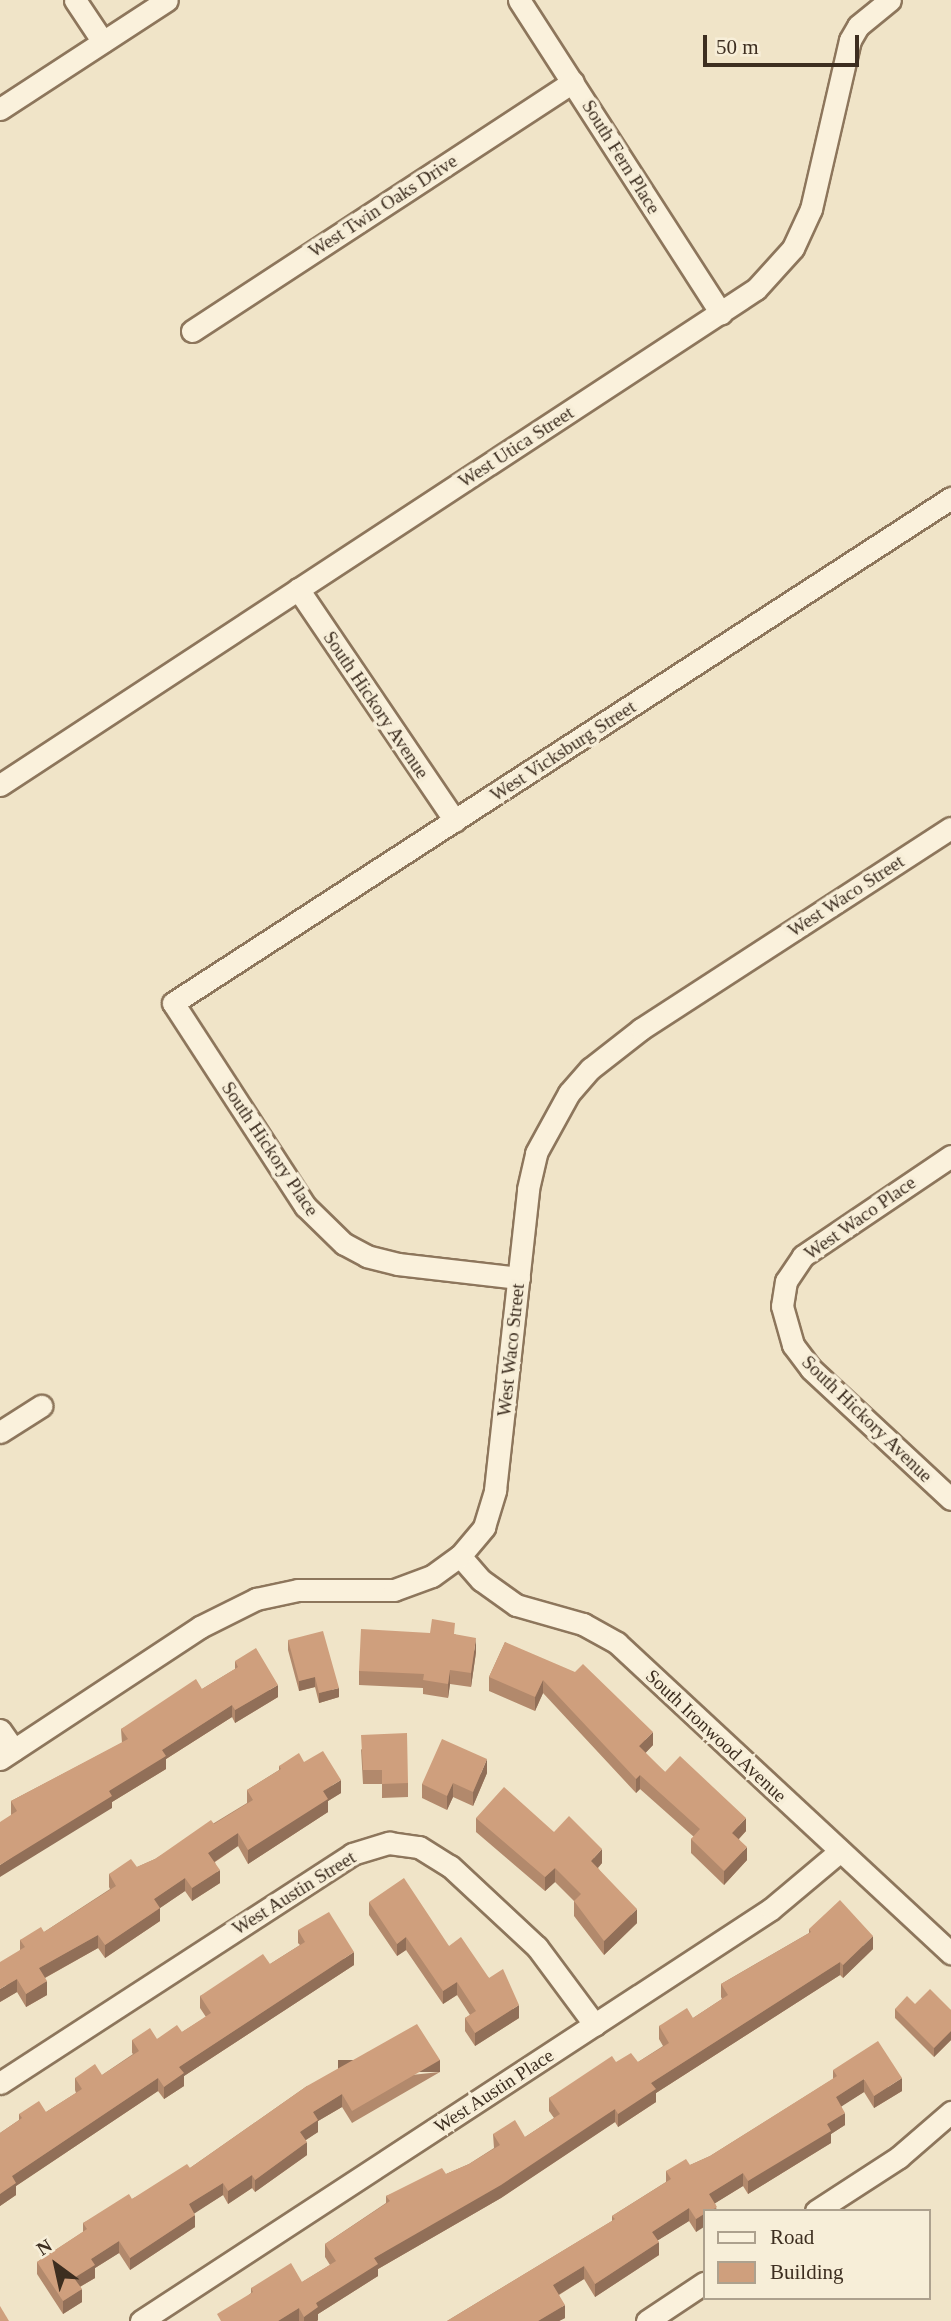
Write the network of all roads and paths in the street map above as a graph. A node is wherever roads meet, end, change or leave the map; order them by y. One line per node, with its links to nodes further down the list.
1 (75, 0): 5 (street)
2 (167, 0): 5 (street)
3 (519, 0): 6 (street, South Fern Place)
4 (890, 0): 8 (street, West Utica Street)
5 (103, 42): 7 (street)
6 (573, 82): 8 (street, South Fern Place); 9 (street, West Twin Oaks Drive)
7 (0, 109)
8 (720, 314): 11 (street, West Utica Street)
9 (192, 331)
10 (951, 498): 13 (street, West Vicksburg Street)
11 (298, 589): 12 (street, West Utica Street); 13 (street, South Hickory Avenue)
12 (0, 785)
13 (455, 821): 15 (street, West Vicksburg Street)
14 (951, 828): 17 (street, West Waco Street)
15 (173, 1003): 17 (street, South Hickory Place)
16 (951, 1156): 18 (street, West Waco Place)
17 (519, 1278): 22 (street, West Waco Street)
18 (783, 1293): 21 (street, South Hickory Avenue)
19 (41, 1406): 20 (street)
20 (0, 1432)
21 (951, 1499)
22 (460, 1556): 24 (street, West Waco Street); 25 (street, South Ironwood Avenue)
23 (0, 1730): 24 (street)
24 (7, 1755)
25 (840, 1851): 26 (street, South Ironwood Avenue); 27 (street, West Austin Place)
26 (951, 1952)
27 (595, 2025): 28 (street, West Austin Street); 32 (street, West Austin Place)
28 (0, 2083)
29 (951, 2112): 30 (street)
30 (819, 2209)
31 (702, 2284): 33 (street)
32 (141, 2321)
33 (647, 2321)

